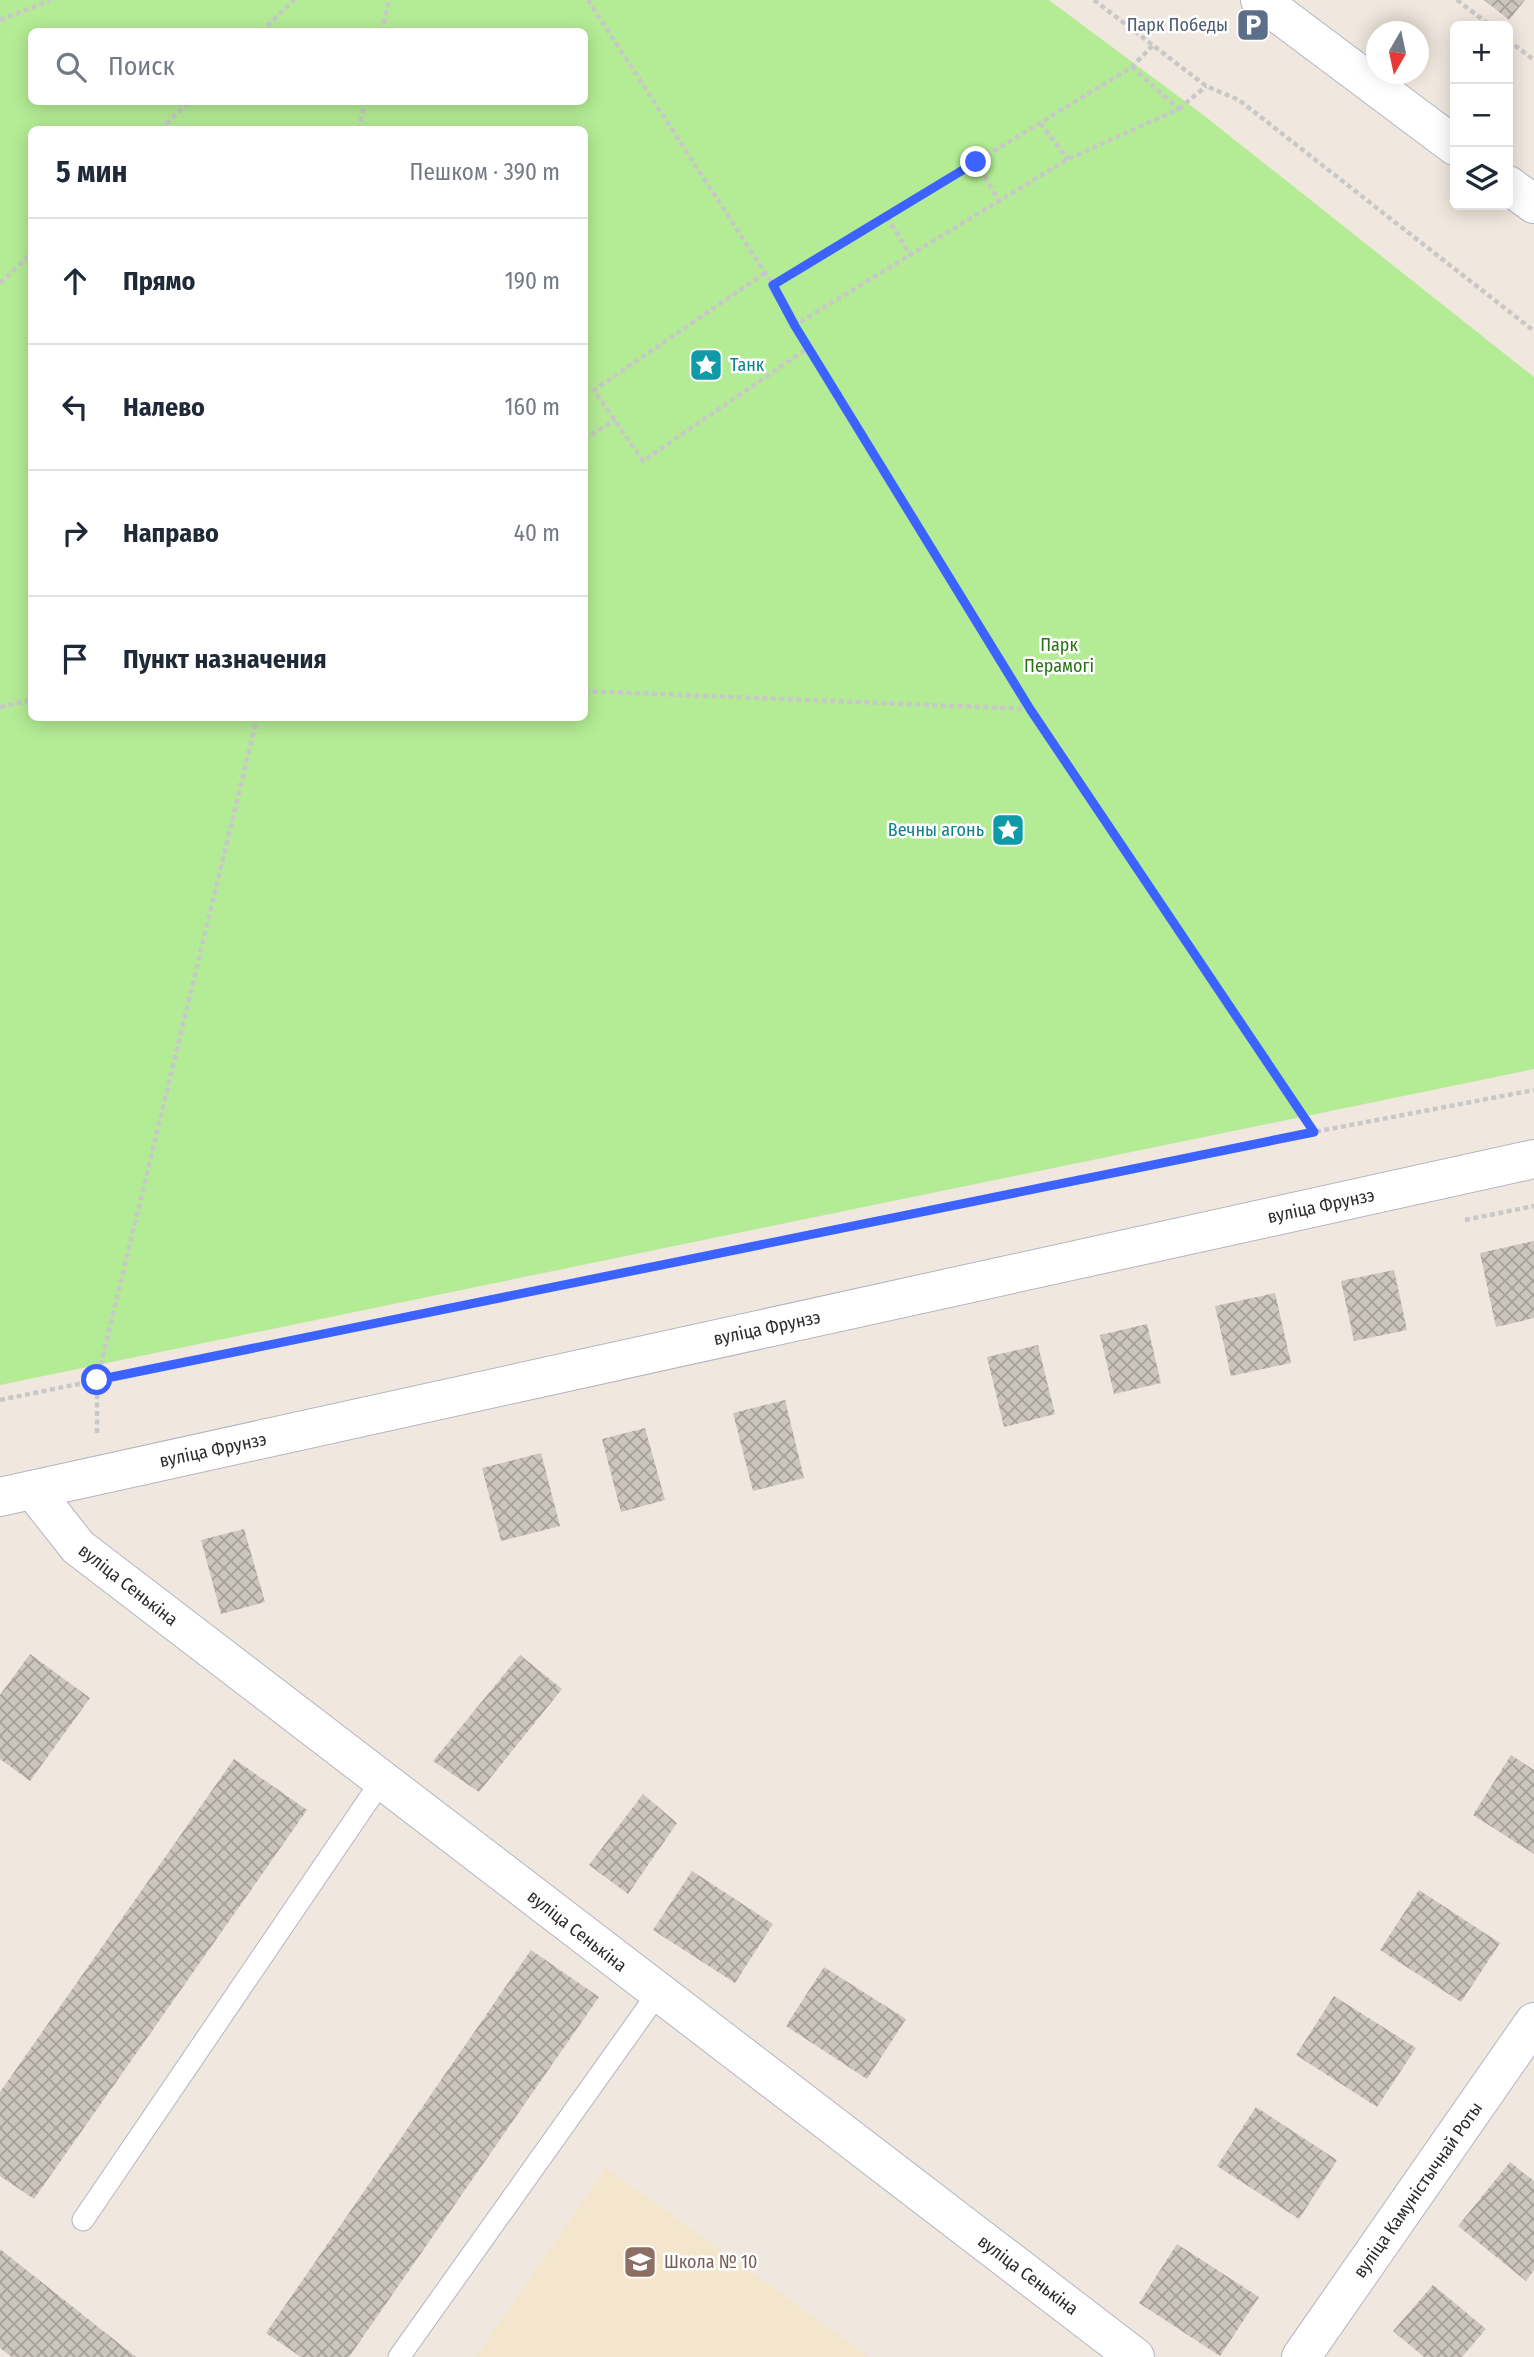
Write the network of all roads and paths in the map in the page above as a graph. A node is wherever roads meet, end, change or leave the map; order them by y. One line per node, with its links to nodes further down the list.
1 (51, 0): 8 (path)
2 (294, 0): 10 (path)
3 (389, 0): 11 (path)
4 (588, 0): 32 (path)
5 (1094, 0): 13 (path)
6 (1260, 0): 23 (street)
7 (1457, 0): 9 (path)
8 (0, 20)
9 (1484, 21)
10 (265, 28)
11 (383, 28)
12 (1513, 44): 14 (path)
13 (1153, 45): 15 (path); 16 (path)
14 (1534, 60)
15 (1132, 67): 19 (path); 20 (path)
16 (1206, 86): 19 (path); 36 (path)
17 (186, 105): 21 (path)
18 (364, 105): 22 (path)
19 (1179, 109): 24 (path)
20 (1040, 123): 24 (path); 25 (path)
21 (164, 126)
22 (360, 126)
23 (1450, 142)
24 (1068, 159): 27 (path)
25 (976, 162): 27 (path); 29 (path)
26 (1513, 189): 28 (street)
27 (999, 201): 30 (path)
28 (1534, 204)
29 (887, 217): 30 (path); 34 (path)
30 (911, 256): 35 (path)
31 (28, 257): 33 (path)
32 (765, 273): 34 (path); 38 (path)
33 (0, 283)
34 (773, 285): 35 (path)
35 (795, 326): 37 (path)
36 (1534, 331)
37 (808, 348): 38 (path); 43 (path)
38 (615, 420): 39 (path)
39 (588, 437)
40 (588, 691): 43 (path)
41 (28, 701): 42 (path)
42 (0, 707)
43 (1030, 709): 46 (path)
44 (256, 721): 48 (path)
45 (1534, 1090): 46 (path)
46 (1314, 1132): 48 (path)
47 (1534, 1159): 50 (street, вуліца Фрунзэ)
48 (97, 1380): 49 (path)
49 (0, 1400)
50 (17, 1493): 51 (street, вуліца Сенькіна)
51 (382, 1780): 52 (street, вуліца Сенькіна); 54 (lane)
52 (658, 1993): 55 (lane); 56 (street, вуліца Сенькіна)
53 (1534, 2022): 57 (street, вуліца Камуністычнай Роты)
54 (83, 2220)
55 (399, 2357)
56 (1135, 2357)
57 (1301, 2357)

